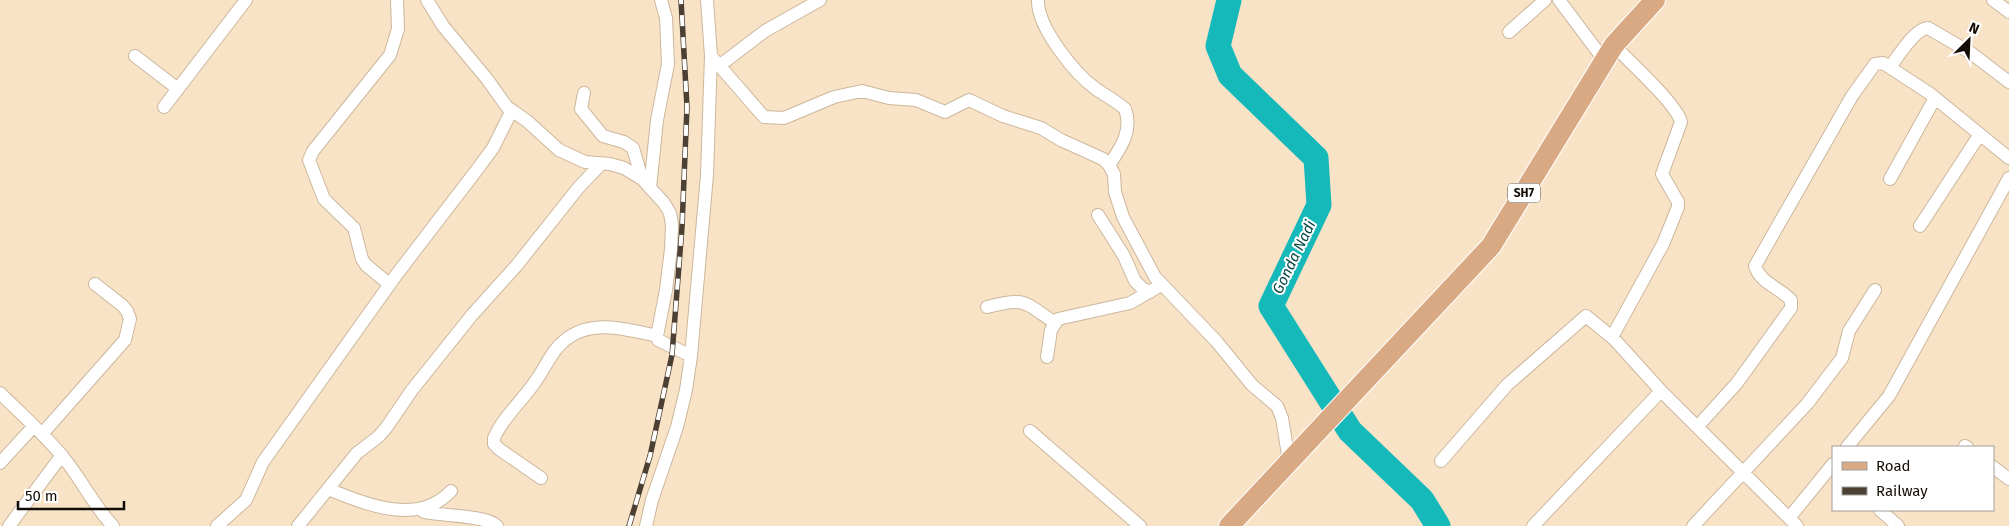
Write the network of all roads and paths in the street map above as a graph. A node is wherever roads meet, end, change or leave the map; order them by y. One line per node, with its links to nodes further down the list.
1 (246, 0): 20 (street)
2 (397, 0): 35 (street)
3 (427, 0): 24 (street)
4 (661, 0): 31 (street)
5 (707, 0): 16 (street)
6 (820, 0): 17 (street)
7 (1038, 0): 28 (street)
8 (1545, 0): 13 (street)
9 (1560, 0): 14 (street)
10 (1655, 0): 14 (main road, SH7)
11 (1993, 0): 12 (street)
12 (2009, 12)
13 (1510, 32)
14 (1609, 53): 42 (street); 52 (main road, SH7)
15 (135, 56): 20 (street)
16 (711, 56): 17 (street); 43 (street)
17 (719, 66): 28 (street)
18 (1890, 67): 19 (street); 22 (street); 47 (street)
19 (2009, 82)
20 (178, 89): 23 (street)
21 (584, 94): 31 (street)
22 (1934, 98): 25 (street); 30 (street)
23 (164, 107)
24 (512, 110): 27 (street); 35 (street)
25 (1980, 134): 26 (street); 33 (street)
26 (2009, 158)
27 (601, 164): 31 (street); 60 (street)
28 (1109, 165): 36 (street)
29 (2009, 178): 50 (street)
30 (1890, 179)
31 (646, 184): 41 (street)
32 (1098, 215): 38 (street)
33 (1920, 226)
34 (95, 284): 48 (street)
35 (390, 284): 67 (street)
36 (1161, 285): 38 (street); 52 (street)
37 (1875, 290): 57 (street)
38 (1150, 292): 40 (street)
39 (987, 307): 40 (street)
40 (1055, 322): 44 (street)
41 (657, 336): 43 (street); 58 (street)
42 (1612, 337): 45 (street); 53 (street)
43 (691, 356): 70 (street)
44 (1047, 357)
45 (1662, 391): 47 (street); 73 (street)
46 (0, 393): 48 (street)
47 (1698, 426): 57 (street)
48 (38, 430): 51 (street); 54 (street)
49 (1030, 432): 71 (street)
50 (1848, 446)
51 (62, 455): 65 (street); 66 (street)
52 (1289, 461): 72 (main road)
53 (1440, 461)
54 (0, 463)
55 (1832, 467): 64 (street)
56 (1994, 468): 59 (street)
57 (1744, 474): 64 (street); 74 (street)
58 (541, 478)
59 (2009, 479)
60 (328, 489): 63 (street); 68 (street)
61 (451, 491): 63 (street)
62 (1881, 511): 75 (street)
63 (424, 512): 69 (street)
64 (1793, 522)
65 (9, 526)
66 (114, 526)
67 (217, 526)
68 (298, 526)
69 (497, 526)
70 (646, 526)
71 (1140, 526)
72 (1229, 526)
73 (1533, 526)
74 (1693, 526)
75 (1898, 526)

